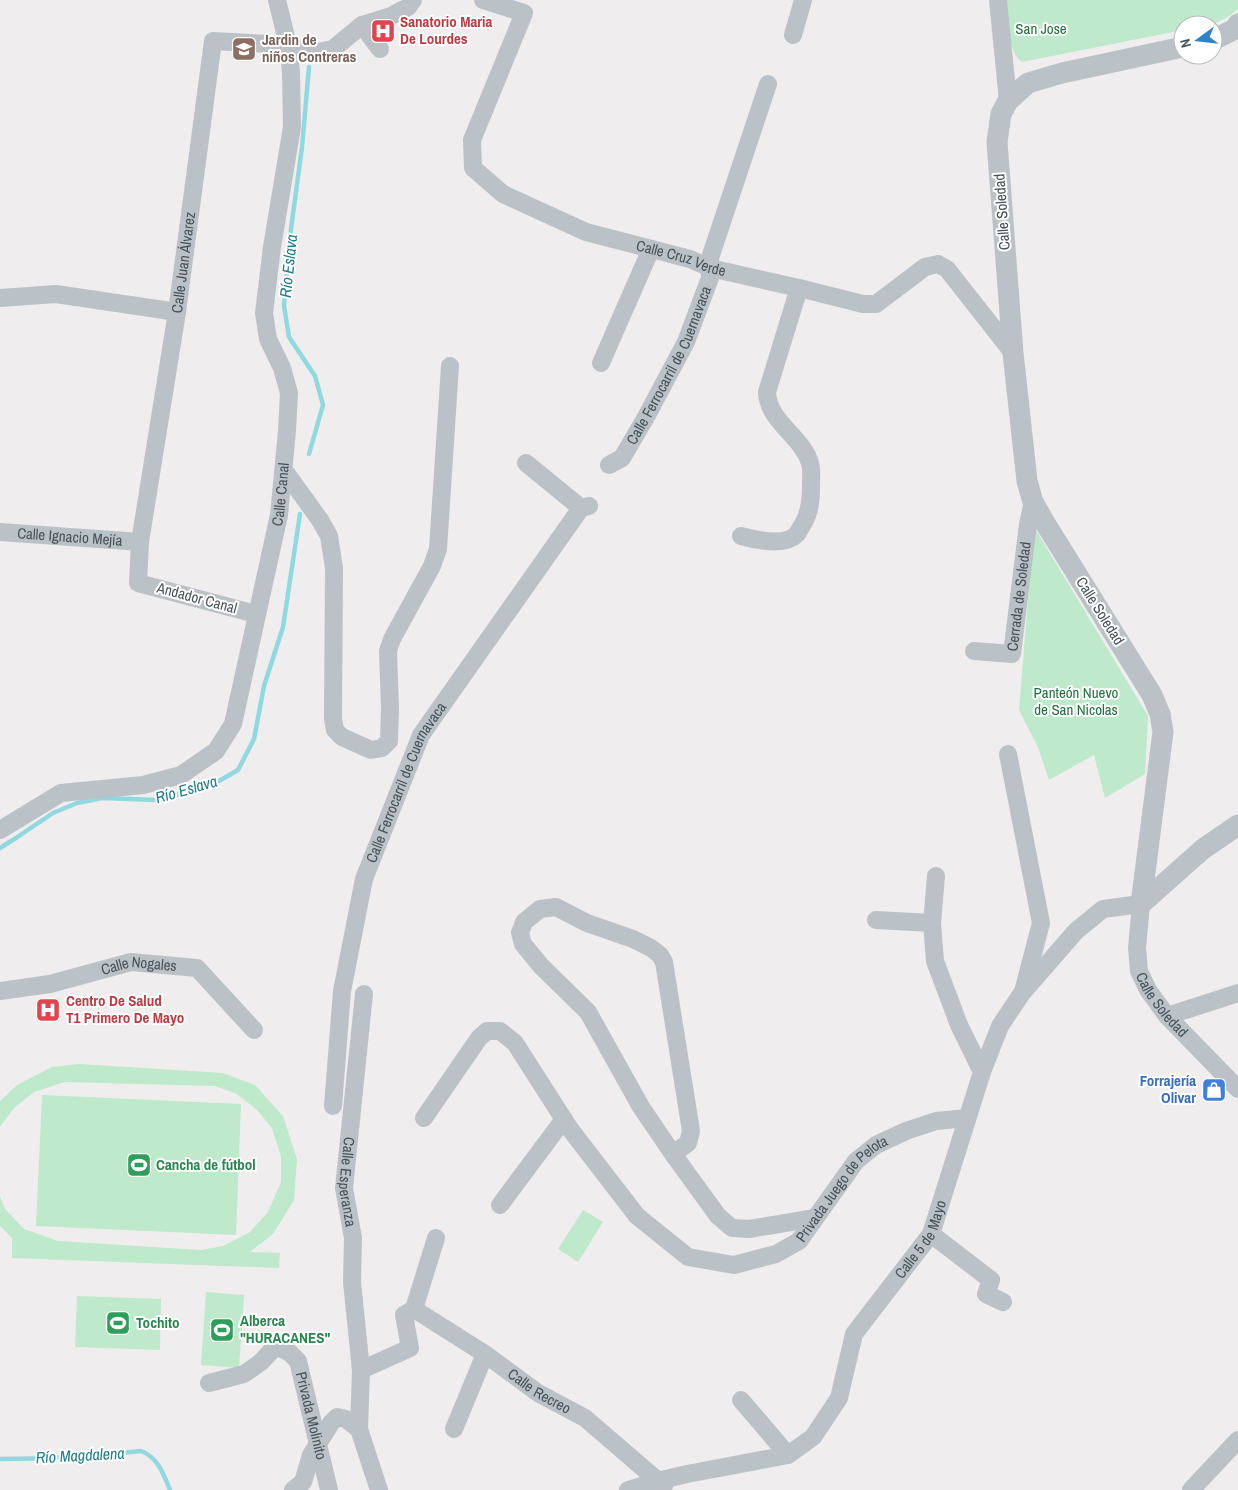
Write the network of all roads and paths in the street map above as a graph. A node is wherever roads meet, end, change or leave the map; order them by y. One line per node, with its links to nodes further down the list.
1 (277, 0): 10 (street, Calle Canal)
2 (413, 0): 7 (street)
3 (483, 0): 15 (street, Calle Cruz Verde)
4 (803, 0): 8 (street)
5 (998, 0): 14 (street)
6 (1238, 24): 9 (street)
7 (362, 25): 10 (street, Calle Juan Álvarez); 11 (street)
8 (793, 35)
9 (1223, 35)
10 (288, 45): 19 (street, Calle Juan Álvarez); 25 (street, Calle Canal)
11 (380, 49)
12 (1173, 49): 14 (street)
13 (768, 84): 16 (street, Calle Ferrocarril de Cuernavaca)
14 (1008, 101): 20 (street, Calle Soledad)
15 (651, 249): 16 (street, Calle Cruz Verde); 21 (street)
16 (710, 268): 17 (street, Calle Cruz Verde); 24 (street, Calle Ferrocarril de Cuernavaca)
17 (799, 288): 20 (street, Calle Cruz Verde); 28 (street)
18 (0, 298): 19 (street)
19 (177, 312): 29 (street, Calle Juan Álvarez)
20 (1013, 353): 26 (street, Calle Soledad)
21 (601, 363)
22 (450, 366): 25 (street)
23 (526, 463): 48 (street, Calle Ferrocarril de Cuernavaca)
24 (609, 465)
25 (284, 470): 31 (street, Calle Canal)
26 (1033, 502): 32 (street, Cerrada de Soledad); 37 (street, Calle Soledad)
27 (0, 532): 29 (street, Calle Ignacio Mejía)
28 (741, 536)
29 (140, 542): 30 (street, Calle Juan Álvarez)
30 (138, 583): 31 (street, Andador Canal)
31 (256, 614): 35 (street, Calle Canal)
32 (974, 651)
33 (1008, 754): 41 (street)
34 (1238, 825): 37 (street)
35 (0, 830)
36 (936, 876): 39 (street)
37 (1141, 904): 41 (street, Calle 5 de Mayo); 44 (street, Calle Soledad)
38 (876, 920): 39 (street)
39 (932, 923): 46 (street)
40 (0, 991): 45 (street, Calle Nogales)
41 (1022, 993): 46 (street, Calle 5 de Mayo)
42 (1238, 993): 44 (street)
43 (364, 994): 60 (street, Calle Esperanza)
44 (1167, 1016): 47 (street, Calle Soledad)
45 (254, 1030)
46 (982, 1072): 50 (street, Calle 5 de Mayo)
47 (1238, 1089)
48 (333, 1106)
49 (424, 1118): 51 (street, Privada Juego de Pelota)
50 (967, 1118): 54 (street, Privada Juego de Pelota); 55 (street, Calle 5 de Mayo)
51 (564, 1119): 53 (street); 54 (street, Privada Juego de Pelota)
52 (673, 1154): 52 (street); 54 (street)
53 (500, 1206)
54 (815, 1218)
55 (931, 1234): 57 (street); 67 (street, Calle 5 de Mayo)
56 (436, 1238): 58 (street)
57 (1003, 1302)
58 (414, 1309): 59 (street, Calle Recreo); 60 (street)
59 (485, 1354): 64 (street); 68 (street, Calle Recreo)
60 (361, 1370): 63 (street, Calle Esperanza)
61 (209, 1384): 66 (street, Privada Molinito)
62 (741, 1400): 67 (street)
63 (359, 1429): 66 (street); 71 (street)
64 (454, 1430)
65 (1238, 1440): 73 (street)
66 (317, 1443): 69 (street); 70 (street, Privada Molinito)
67 (788, 1455): 68 (street, Calle 5 de Mayo)
68 (663, 1485): 72 (street, Calle 5 de Mayo)
69 (293, 1490)
70 (329, 1490)
71 (379, 1490)
72 (628, 1490)
73 (1191, 1490)

